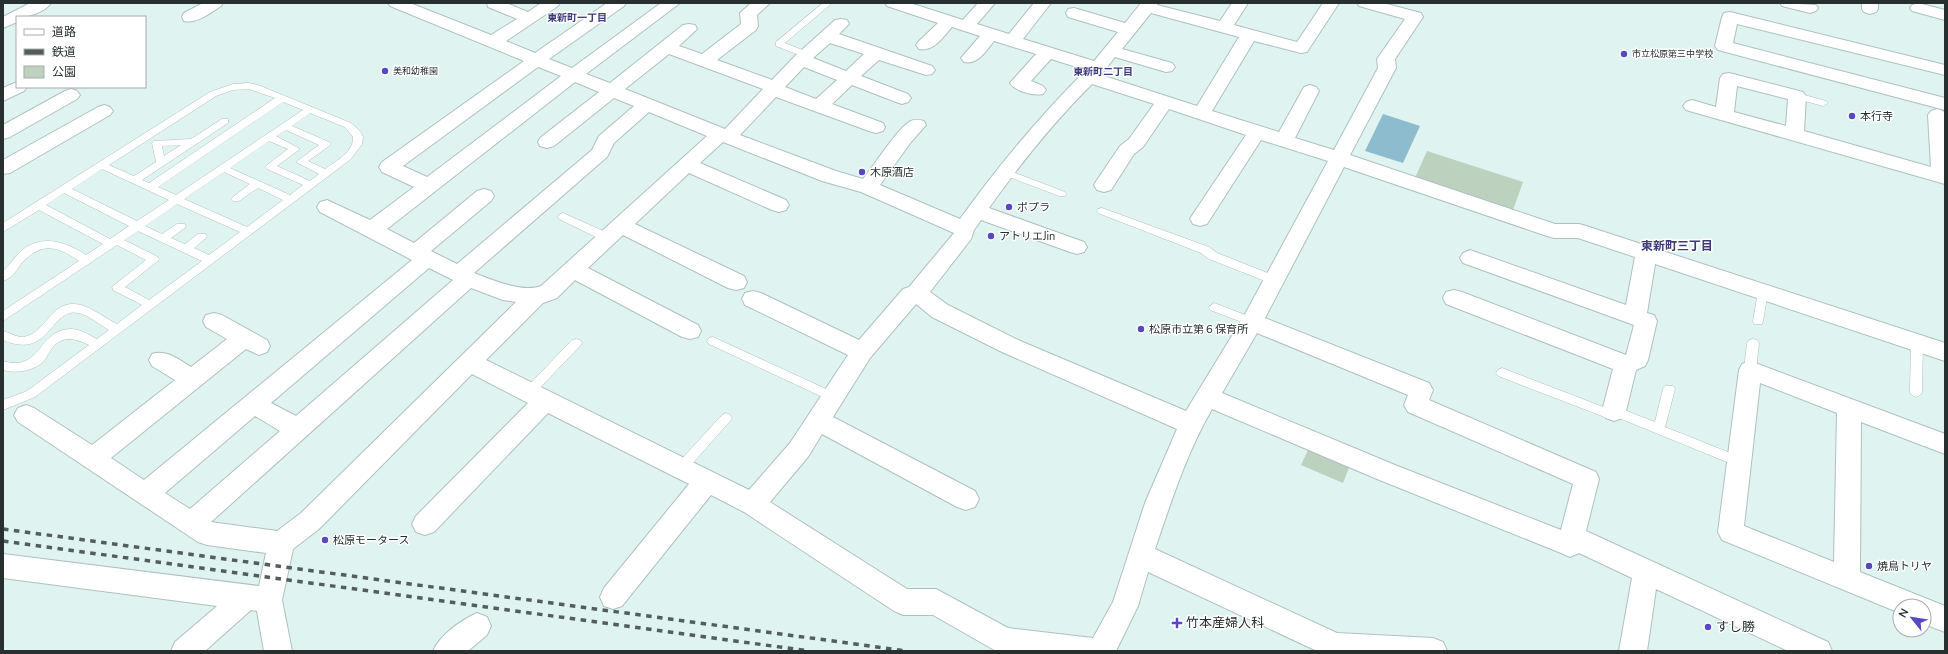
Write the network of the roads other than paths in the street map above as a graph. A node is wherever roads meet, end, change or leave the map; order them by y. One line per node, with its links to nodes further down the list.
1 (42, 3): 23 (street)
2 (215, 3): 24 (street)
3 (396, 3): 36 (street)
4 (552, 3): 25 (street)
5 (618, 3): 45 (street)
6 (672, 3): 51 (street)
7 (762, 3): 46 (street)
8 (828, 3): 43 (lane)
9 (893, 3): 18 (street)
10 (987, 3): 28 (street)
11 (1043, 3): 35 (street)
12 (1240, 3): 29 (street)
13 (1331, 3): 33 (street)
14 (1365, 3): 87 (street)
15 (1788, 3): 20 (street)
16 (494, 4): 25 (street)
17 (1149, 5): 29 (street); 31 (street)
18 (919, 7): 26 (street)
19 (1918, 8): 22 (street)
20 (1810, 9)
21 (1074, 13): 31 (street)
22 (1945, 15)
23 (18, 16)
24 (190, 17)
25 (529, 18): 36 (street)
26 (949, 21): 28 (street); 37 (street)
27 (841, 24): 34 (street)
28 (966, 26): 32 (street)
29 (1224, 27): 33 (street)
30 (689, 29): 38 (street)
31 (1130, 30): 40 (street)
32 (991, 34): 35 (street); 44 (street)
33 (1249, 34): 72 (street)
34 (828, 36): 42 (street); 43 (street)
35 (1012, 41): 41 (street)
36 (493, 42): 45 (street)
37 (925, 45)
38 (666, 47): 46 (street); 57 (street)
39 (1861, 49): 49 (street); 53 (street); 53 (street)
40 (1112, 51): 47 (street); 50 (street)
41 (1048, 52): 50 (street); 56 (street)
42 (876, 53): 48 (street); 52 (street)
43 (804, 57): 52 (street); 55 (street)
44 (970, 58)
45 (536, 60): 51 (street); 100 (street)
46 (704, 61): 55 (street)
47 (1166, 67)
48 (926, 70)
49 (1945, 70)
50 (1093, 73): 64 (street); 93 (street)
51 (573, 75): 57 (street); 100 (street)
52 (849, 78): 63 (street); 67 (street)
53 (1860, 82): 69 (street)
54 (16, 88): 59 (street)
55 (774, 88): 67 (street); 81 (street)
56 (1037, 90)
57 (611, 91): 66 (street); 85 (street)
58 (1310, 92): 83 (street)
59 (3, 95)
60 (71, 95): 76 (street)
61 (1797, 96): 65 (lane); 73 (street); 80 (street)
62 (282, 98): 70 (lane); 89 (lane); 101 (lane)
63 (902, 98)
64 (1164, 103): 72 (street); 99 (street)
65 (1823, 103)
66 (646, 105): 81 (street); 134 (street)
67 (819, 106): 78 (street)
68 (1692, 106): 73 (street)
69 (1941, 109): 95 (street)
70 (310, 110): 77 (lane); 94 (lane)
71 (104, 111): 86 (street)
72 (1201, 114): 79 (street)
73 (1724, 115): 80 (street)
74 (225, 121): 84 (lane)
75 (917, 125): 102 (street)
76 (7, 126): 86 (street)
77 (286, 126): 82 (lane); 94 (lane)
78 (876, 128)
79 (1257, 132): 83 (street); 115 (street)
80 (1795, 135): 95 (street)
81 (724, 136): 90 (street); 102 (street)
82 (269, 137): 92 (lane); 98 (lane)
83 (1284, 141): 87 (street)
84 (193, 142): 88 (lane); 88 (lane)
85 (548, 142)
86 (51, 148): 91 (street)
87 (1338, 158): 128 (street); 136 (street)
88 (161, 163): 96 (lane)
89 (102, 165): 96 (lane); 103 (lane)
90 (687, 165): 110 (street); 122 (street)
91 (3, 168)
92 (223, 168): 97 (lane); 106 (lane)
93 (1005, 172): 104 (lane); 112 (street)
94 (326, 174): 98 (lane)
95 (1943, 177)
96 (135, 180): 101 (lane)
97 (257, 184): 107 (lane); 108 (lane)
98 (311, 185): 108 (lane)
99 (1104, 185)
100 (430, 186): 120 (street)
101 (150, 187): 106 (lane)
102 (868, 187): 119 (street)
103 (64, 189): 109 (lane); 116 (lane)
104 (1062, 194)
105 (484, 196): 129 (street)
106 (177, 199): 116 (lane); 121 (lane)
107 (236, 199)
108 (291, 200): 121 (lane)
109 (38, 205): 118 (lane); 125 (lane)
110 (779, 205)
111 (327, 207): 120 (street)
112 (977, 211): 119 (street); 126 (street)
113 (1102, 211): 136 (lane)
114 (563, 217): 122 (lane)
115 (1200, 219)
116 (137, 226): 124 (lane); 125 (lane)
117 (180, 227): 124 (lane)
118 (3, 228)
119 (964, 229): 139 (street)
120 (371, 230): 129 (street)
121 (248, 232): 132 (lane)
122 (615, 232): 133 (street); 137 (street)
123 (202, 237): 127 (lane)
124 (163, 238): 127 (lane)
125 (114, 242): 131 (lane); 143 (lane)
126 (1077, 247)
127 (186, 249): 132 (lane)
128 (1646, 253): 138 (street); 146 (street)
129 (421, 256): 134 (street); 172 (street)
130 (1470, 258): 146 (street)
131 (86, 260): 135 (lane); 145 (lane)
132 (210, 260): 143 (lane)
133 (573, 270): 140 (street); 151 (street)
134 (463, 276): 140 (street); 179 (street)
135 (3, 277)
136 (1274, 280): 149 (street)
137 (736, 282)
138 (1763, 292): 148 (lane); 156 (street)
139 (918, 293): 158 (street); 178 (street)
140 (535, 297): 161 (street)
141 (1454, 298): 162 (street)
142 (753, 299): 158 (street)
143 (150, 305): 150 (lane)
144 (1214, 307): 149 (lane)
145 (3, 317)
146 (1635, 317): 162 (street)
147 (214, 320): 166 (street)
148 (1758, 321)
149 (1252, 322): 171 (street); 191 (street)
150 (117, 330): 152 (lane); 157 (lane)
151 (690, 331)
152 (3, 335)
153 (713, 341): 170 (lane)
154 (576, 343): 169 (lane)
155 (1753, 343): 164 (lane)
156 (1917, 343): 159 (street); 168 (lane)
157 (98, 344): 163 (lane); 174 (lane)
158 (862, 352): 170 (street)
159 (1945, 352)
160 (160, 360): 166 (street)
161 (470, 363): 169 (street); 192 (street)
162 (1626, 364): 175 (street)
163 (3, 365)
164 (1750, 370): 173 (street); 183 (street)
165 (1502, 373): 175 (lane)
166 (193, 378): 182 (street)
167 (1669, 389): 180 (lane)
168 (1916, 392)
169 (537, 396): 184 (street); 190 (street)
170 (833, 397): 177 (street)
171 (1208, 397): 178 (street); 191 (street)
172 (253, 404): 179 (street); 186 (street)
173 (1849, 407): 181 (street); 196 (street)
174 (10, 408): 182 (street)
175 (1614, 410): 180 (lane)
176 (726, 418): 184 (lane)
177 (818, 420): 187 (street); 188 (street)
178 (1191, 424): 193 (street)
179 (298, 429): 189 (street)
180 (1659, 429): 183 (lane)
181 (1945, 444)
182 (92, 459): 186 (street)
183 (1739, 462): 196 (street)
184 (681, 468): 185 (street)
185 (707, 481): 188 (street); 197 (street)
186 (145, 494): 189 (street)
187 (966, 499)
188 (753, 504): 207 (street)
189 (191, 524): 192 (street)
190 (425, 524)
191 (1572, 537): 195 (street)
192 (281, 544): 199 (street)
193 (1140, 555): 208 (street); 209 (street)
194 (3, 566): 199 (street)
195 (1646, 572): 203 (street); 210 (street)
196 (1847, 579): 198 (street)
197 (613, 597)
198 (1893, 598)
199 (258, 599): 204 (street); 205 (street)
200 (1932, 613): 201 (street)
201 (1945, 619)
202 (477, 626): 206 (street)
203 (1781, 643): 211 (street)
204 (184, 651)
205 (278, 651)
206 (447, 651)
207 (1092, 651)
208 (1101, 651)
209 (1433, 651)
210 (1633, 651)
211 (1818, 651)

